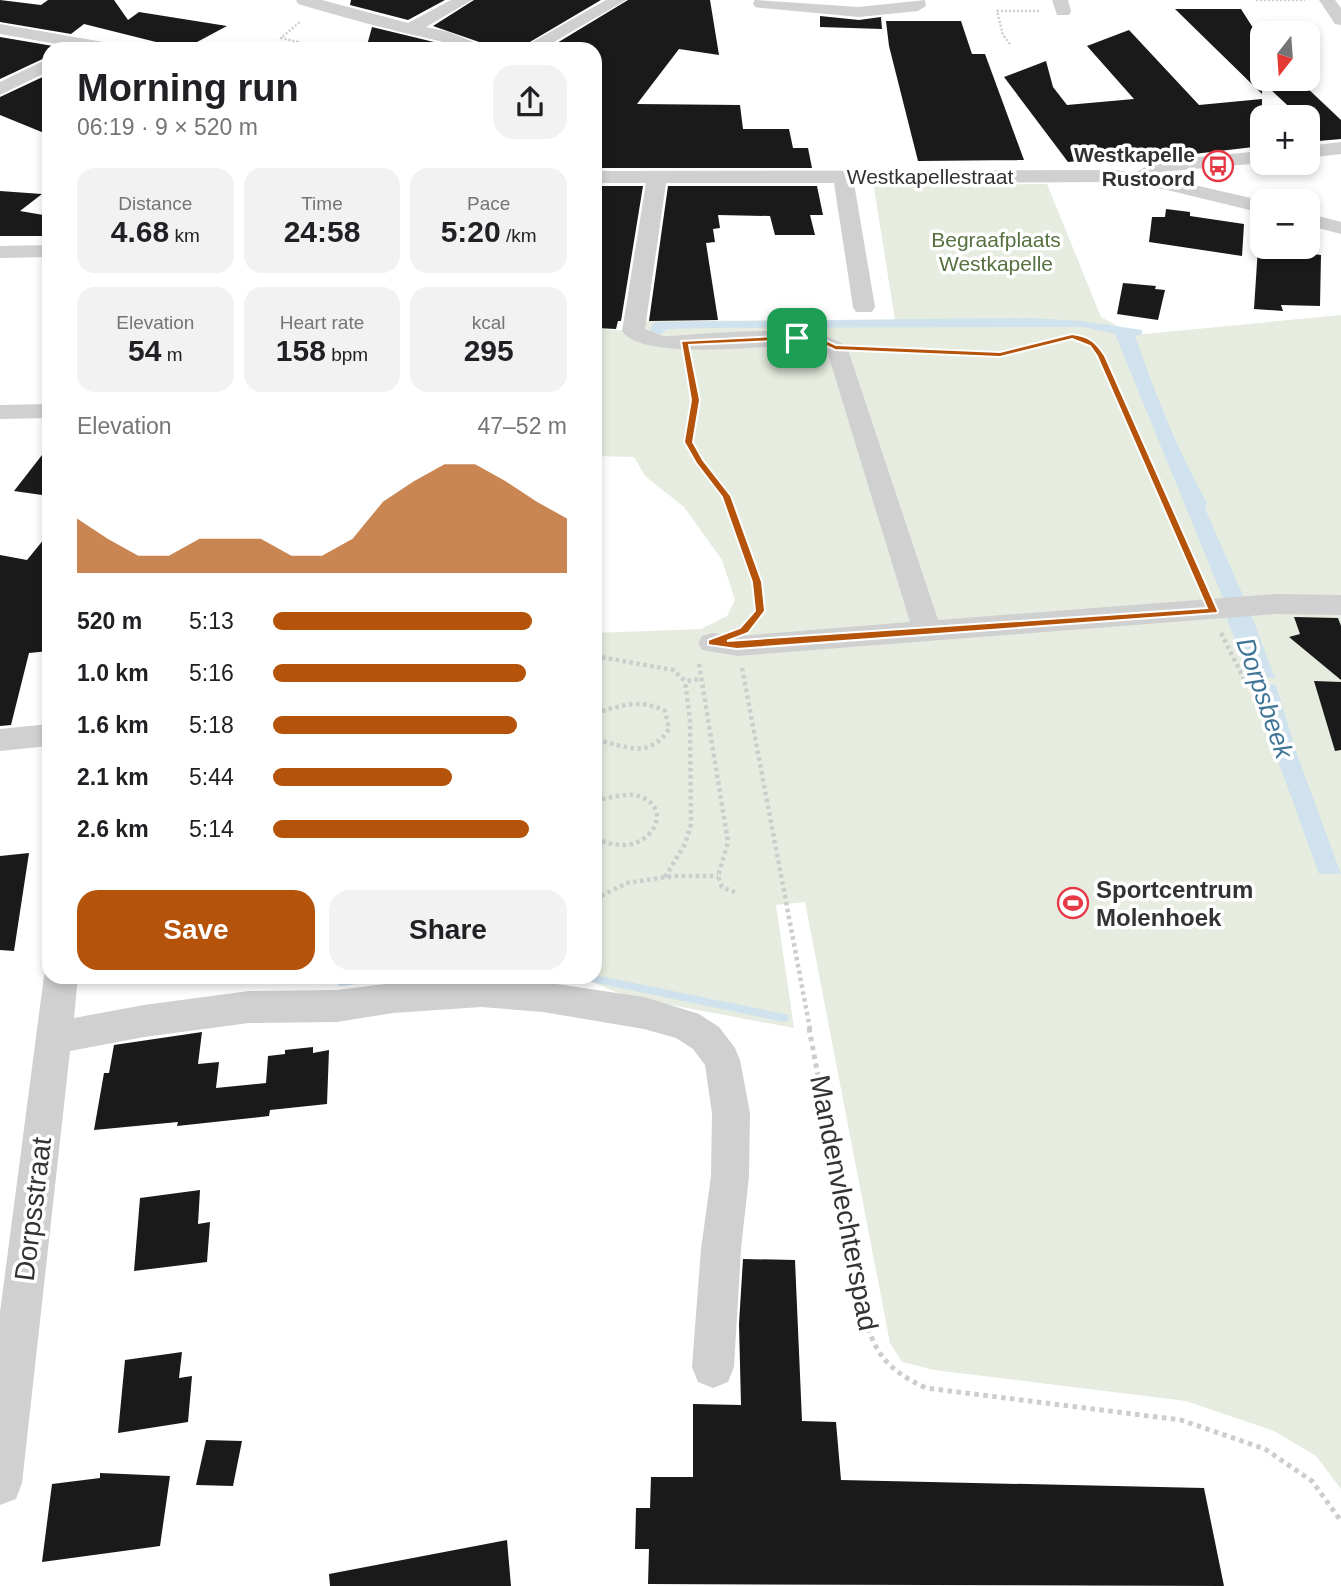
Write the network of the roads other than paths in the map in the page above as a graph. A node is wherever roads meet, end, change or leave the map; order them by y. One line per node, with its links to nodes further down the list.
1 (464, 0): 9 (street)
2 (618, 0): 12 (street)
3 (1327, 0): 7 (street)
4 (312, 3): 9 (street)
5 (761, 3): 6 (street)
6 (909, 3)
7 (1341, 20)
8 (0, 29): 10 (street)
9 (410, 29): 11 (street)
10 (57, 42)
11 (458, 42)
12 (542, 42)
13 (42, 68): 14 (street)
14 (0, 89)
15 (1341, 148): 16 (street)
16 (1320, 150)
17 (1250, 158): 21 (street)
18 (844, 176): 20 (street, Westkapellestraat); 21 (street, Westkapellestraat); 27 (street)
19 (602, 177): 20 (street, Westkapellestraat)
20 (657, 178): 33 (street)
21 (1139, 179): 22 (street, Westkapellestraat)
22 (1250, 204)
23 (1320, 222): 24 (street)
24 (1341, 228)
25 (42, 251): 26 (street)
26 (0, 252)
27 (864, 307)
28 (42, 398): 29 (street)
29 (0, 399)
30 (42, 411): 31 (street)
31 (0, 412)
32 (1341, 606): 33 (street)
33 (927, 630): 34 (street)
34 (731, 639)
35 (42, 736): 36 (street)
36 (0, 740)
37 (60, 984): 38 (street, Dorpsstraat)
38 (53, 1038): 39 (street); 40 (street, Dorpsstraat)
39 (713, 1367)
40 (0, 1483)

